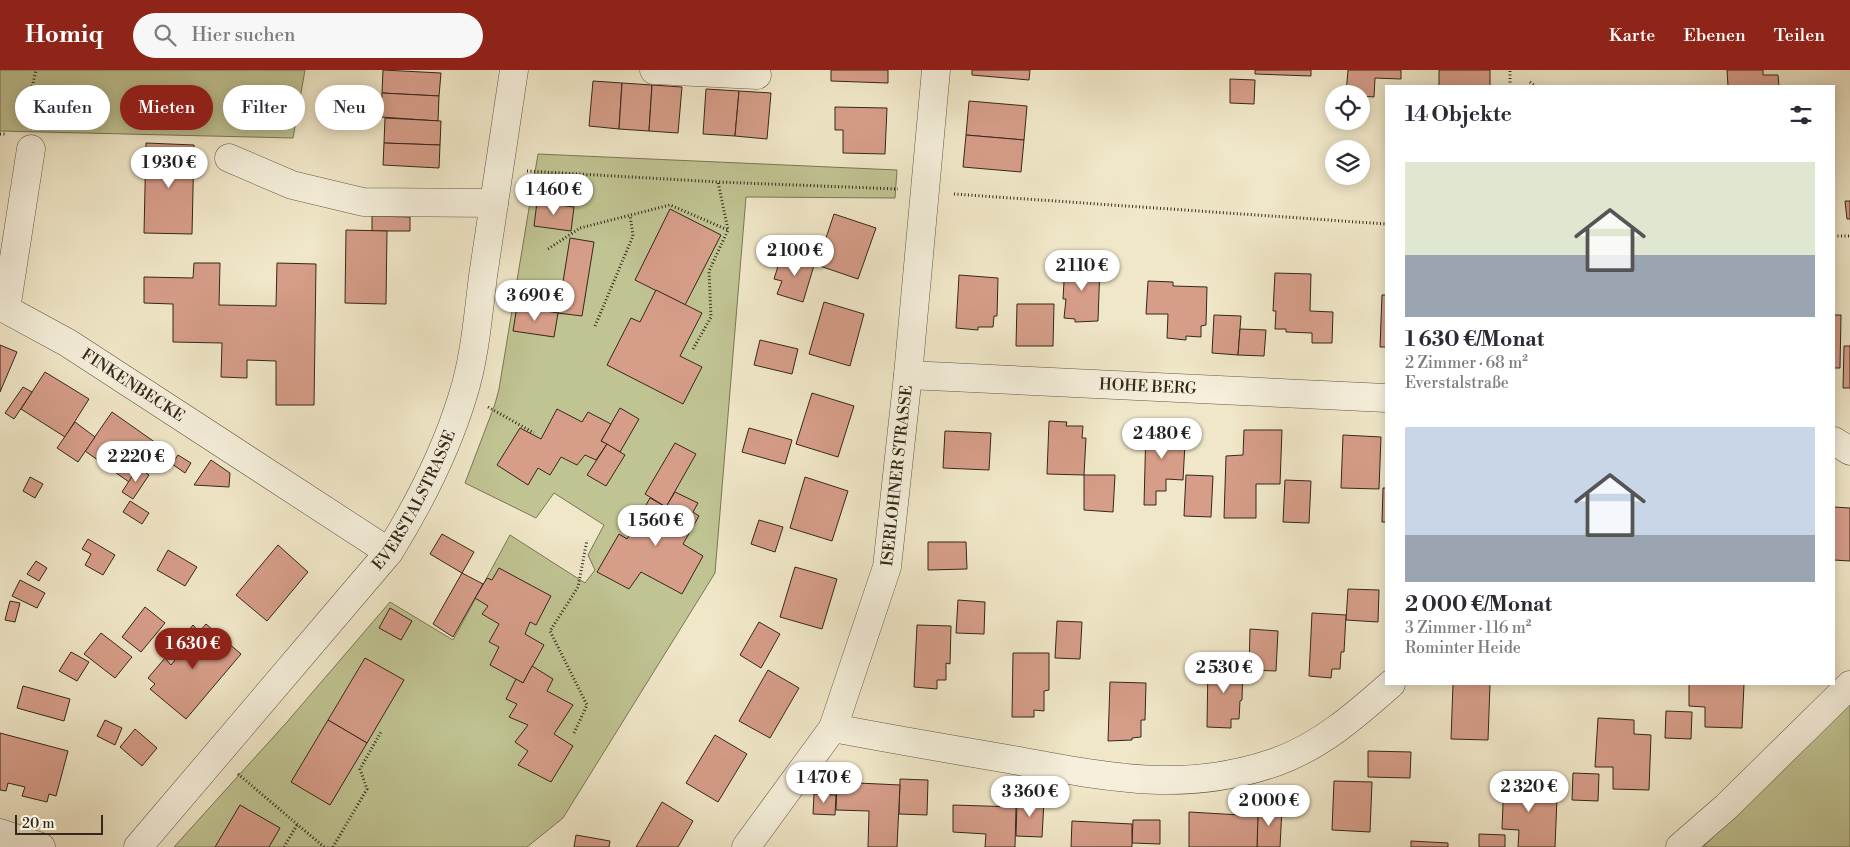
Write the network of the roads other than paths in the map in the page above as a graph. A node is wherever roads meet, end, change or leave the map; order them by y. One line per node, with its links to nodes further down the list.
1 (514, 70): 7 (street, EVERSTALSTRASSE)
2 (654, 70): 4 (street)
3 (936, 70): 9 (street, ISERLOHNER STRASSE)
4 (757, 75)
5 (31, 149): 8 (street)
6 (229, 158): 7 (street)
7 (494, 203): 13 (street, EVERSTALSTRASSE)
8 (3, 308): 13 (street, FINKENBECKE)
9 (908, 375): 10 (street, HOHE BERG); 16 (street, ISERLOHNER STRASSE)
10 (1385, 398)
11 (1835, 442): 12 (street)
12 (1850, 451)
13 (389, 552): 19 (street, EVERSTALSTRASSE)
14 (1391, 685): 16 (street)
15 (1850, 685): 21 (street)
16 (833, 728): 20 (street, ISERLOHNER STRASSE)
17 (0, 833): 18 (street)
18 (41, 847)
19 (138, 847)
20 (746, 847)
21 (1680, 847)

